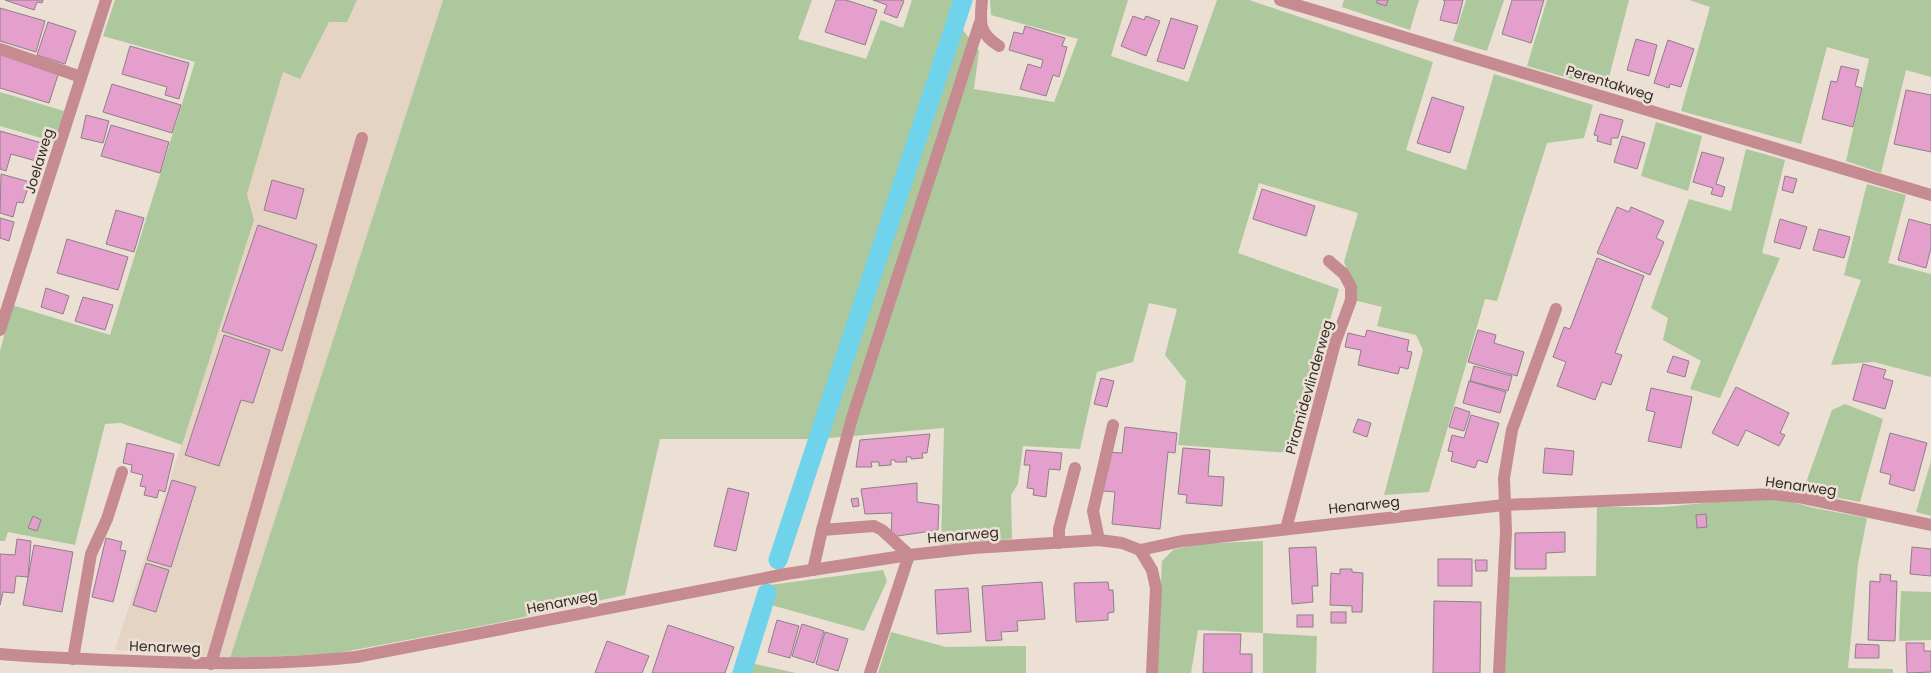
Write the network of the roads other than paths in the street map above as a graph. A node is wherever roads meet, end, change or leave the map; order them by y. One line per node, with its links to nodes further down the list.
1 (106, 0): 7 (street, Joelaweg)
2 (982, 0): 4 (street)
3 (1280, 0): 9 (street, Perentakweg)
4 (980, 22): 5 (street); 19 (street)
5 (998, 46)
6 (0, 49): 7 (street)
7 (81, 77): 12 (street, Joelaweg)
8 (362, 138): 27 (street)
9 (1931, 195)
10 (1329, 261): 18 (street, Piramidevlinderweg)
11 (1556, 309): 16 (street)
12 (0, 330)
13 (1112, 425): 20 (street)
14 (1075, 468): 21 (street)
15 (122, 472): 26 (street)
16 (1504, 505): 17 (street, Henarweg); 18 (street, Henarweg); 30 (street)
17 (1931, 525)
18 (1286, 529): 22 (street, Henarweg)
19 (822, 530): 23 (street); 24 (street)
20 (1099, 540): 21 (street, Henarweg); 22 (street, Henarweg)
21 (1059, 543): 23 (street, Henarweg)
22 (1140, 550): 29 (street)
23 (909, 555): 24 (street, Henarweg); 28 (street)
24 (813, 570): 27 (street, Henarweg)
25 (0, 654): 26 (street, Henarweg)
26 (73, 659): 27 (street, Henarweg)
27 (212, 664)
28 (870, 673)
29 (1152, 673)
30 (1499, 673)

